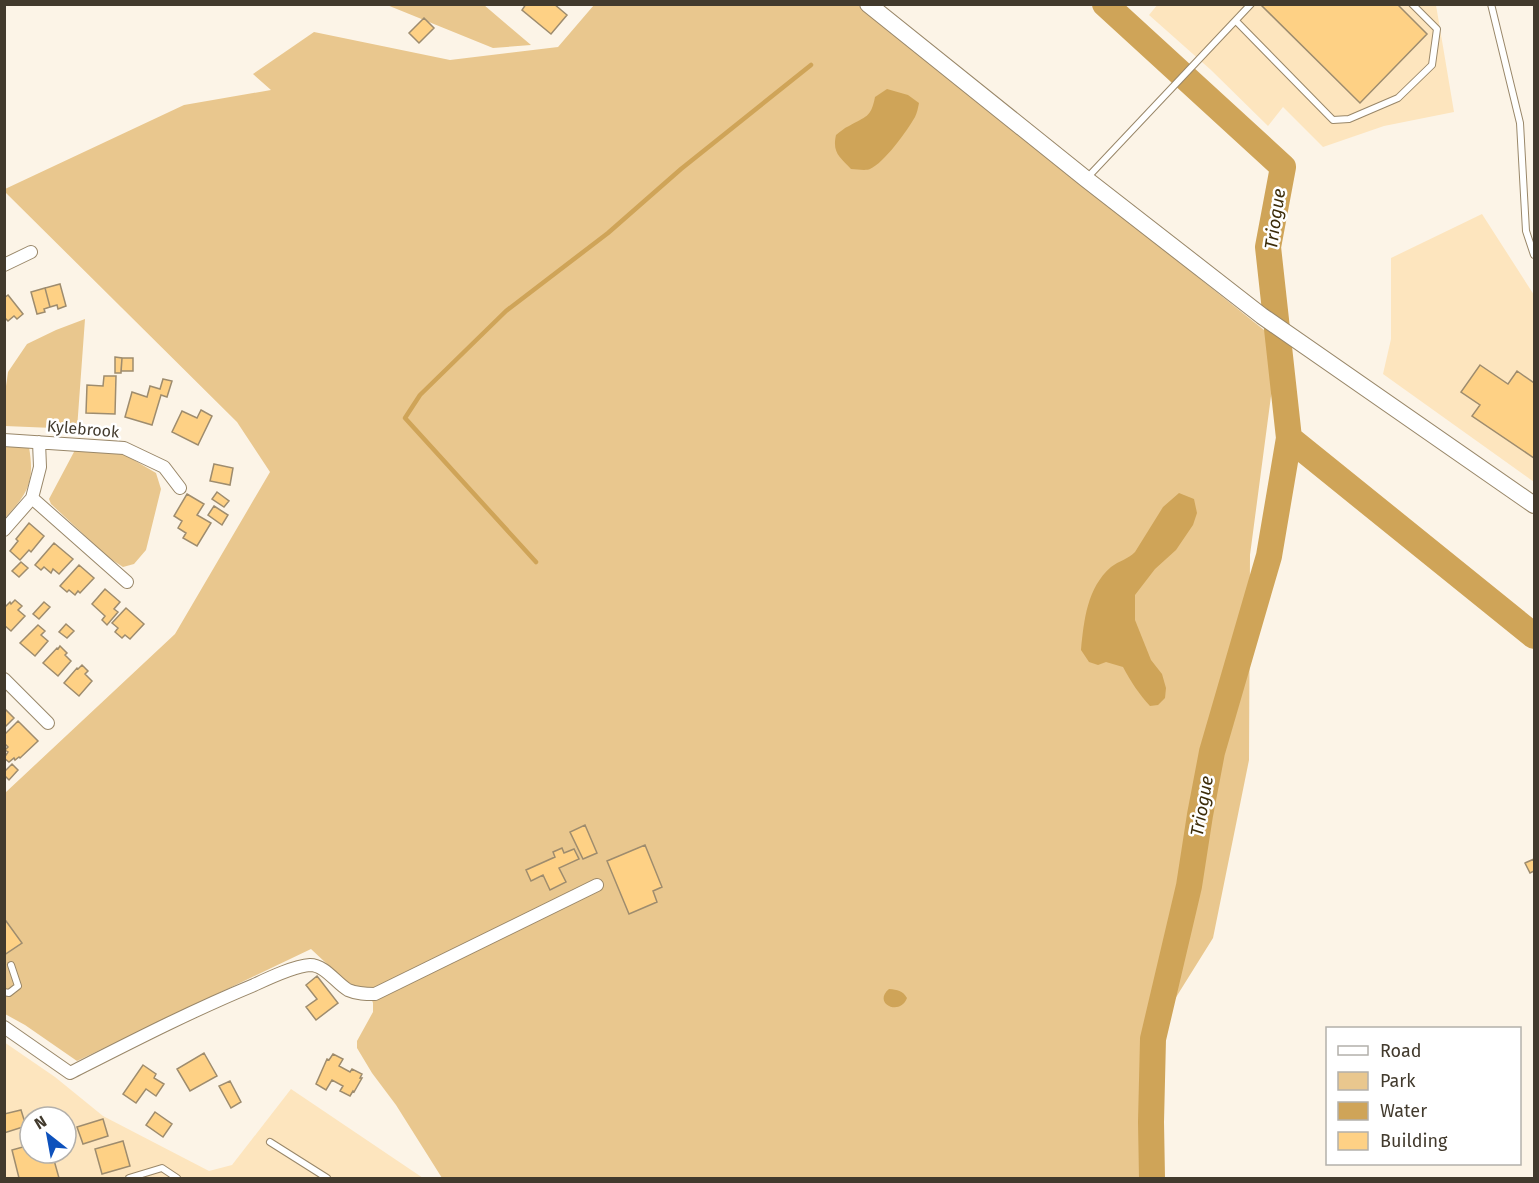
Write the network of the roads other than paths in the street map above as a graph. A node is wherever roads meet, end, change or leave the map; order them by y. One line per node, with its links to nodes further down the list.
1 (867, 4): 6 (main road)
2 (1251, 4): 5 (lane)
3 (1412, 4): 5 (lane)
4 (1491, 4): 8 (lane)
5 (1236, 21): 6 (lane)
6 (1086, 179): 14 (main road)
7 (32, 252): 9 (street)
8 (1534, 255)
9 (4, 265)
10 (4, 440): 11 (street, Kylebrook)
11 (39, 442): 12 (street, Kylebrook); 13 (street)
12 (180, 488)
13 (32, 498): 15 (street); 16 (street)
14 (1534, 505)
15 (4, 530)
16 (127, 582)
17 (4, 679): 18 (street)
18 (48, 723)
19 (597, 885): 22 (street)
20 (11, 964): 21 (lane)
21 (4, 992)
22 (4, 1027)
23 (270, 1142): 26 (lane)
24 (129, 1179): 25 (lane)
25 (177, 1179)
26 (327, 1179)

